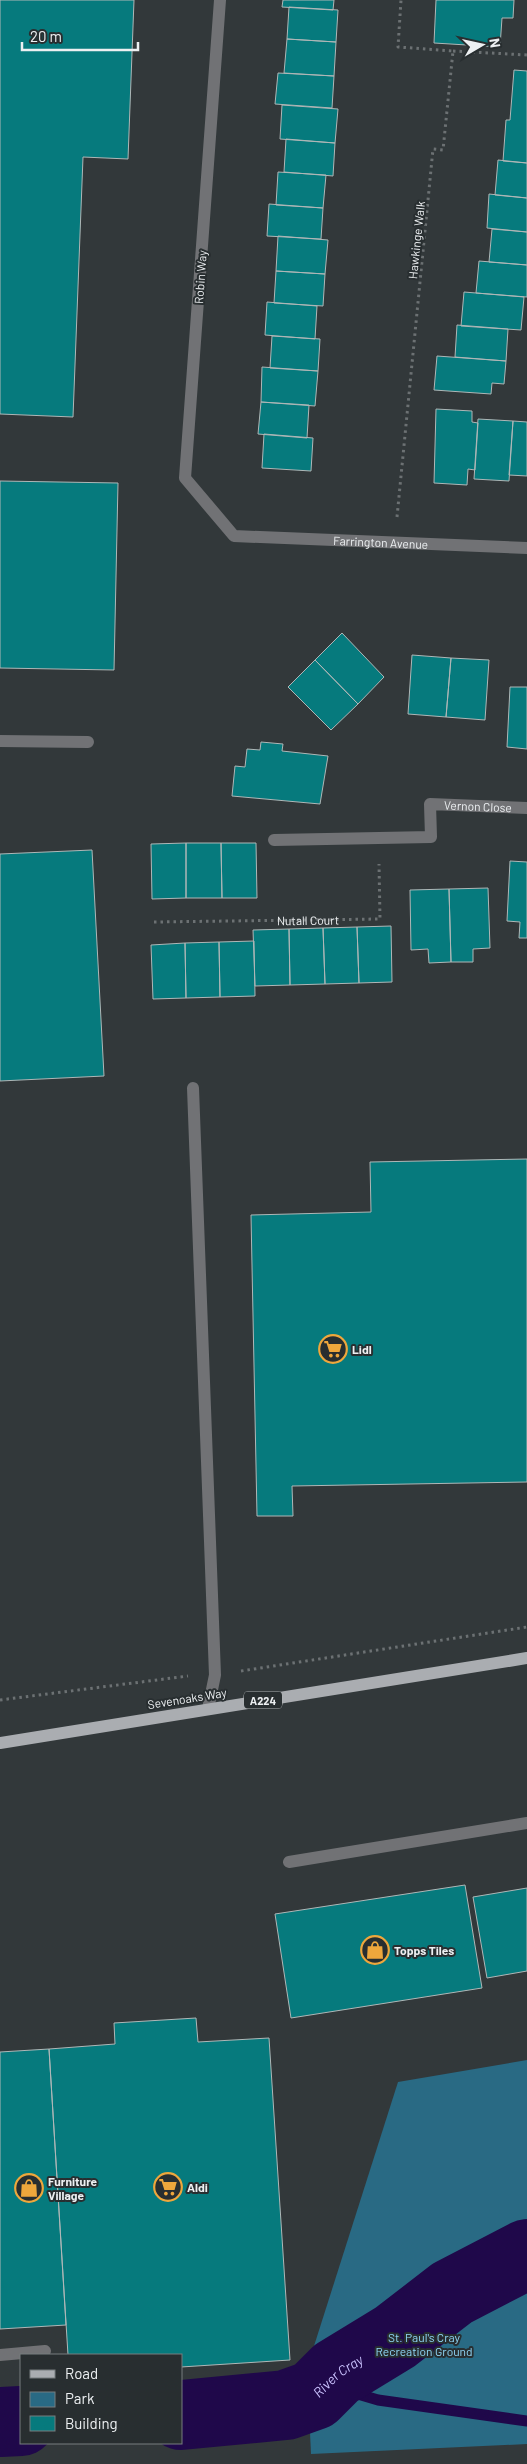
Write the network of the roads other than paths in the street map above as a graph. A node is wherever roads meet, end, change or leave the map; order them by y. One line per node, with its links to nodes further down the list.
1 (220, 0): 2 (street, Robin Way)
2 (234, 536): 3 (street, Farrington Avenue)
3 (527, 548)
4 (0, 741): 5 (street)
5 (88, 742)
6 (527, 808): 7 (street, Vernon Close)
7 (274, 840)
8 (193, 1088): 10 (street)
9 (527, 1658): 10 (main road, Sevenoaks Way / A224)
10 (208, 1709): 11 (main road, Sevenoaks Way / A224)
11 (0, 1743)
12 (527, 1823): 13 (street)
13 (289, 1862)
14 (45, 2351): 15 (street)
15 (0, 2355)

